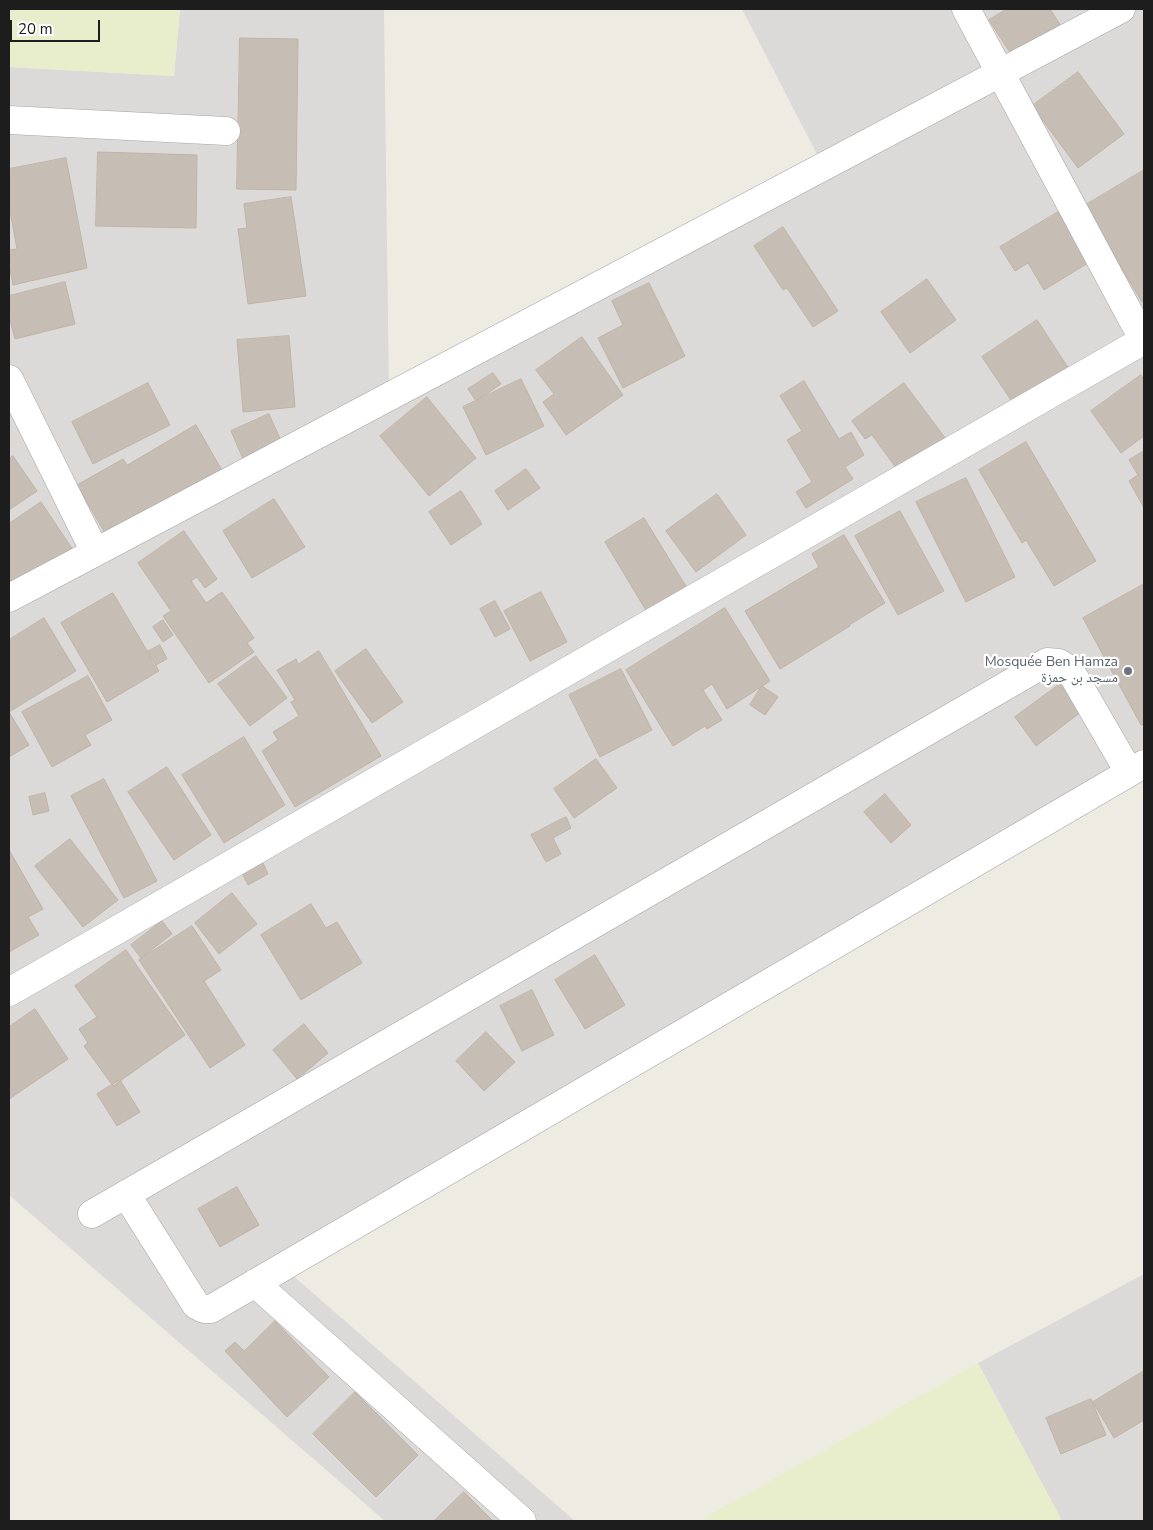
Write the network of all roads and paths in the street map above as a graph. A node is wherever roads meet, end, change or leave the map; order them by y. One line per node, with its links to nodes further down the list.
1 (966, 9): 3 (street)
2 (1121, 9): 3 (street)
3 (1001, 72): 6 (street); 9 (street)
4 (9, 120): 5 (street)
5 (226, 131)
6 (1137, 310): 7 (street)
7 (1144, 340): 12 (street)
8 (9, 379): 9 (street)
9 (95, 552): 10 (street)
10 (9, 598)
11 (1137, 768): 13 (street); 15 (street)
12 (9, 992)
13 (126, 1194): 14 (street); 15 (street)
14 (92, 1214)
15 (255, 1283): 16 (street)
16 (522, 1521)

